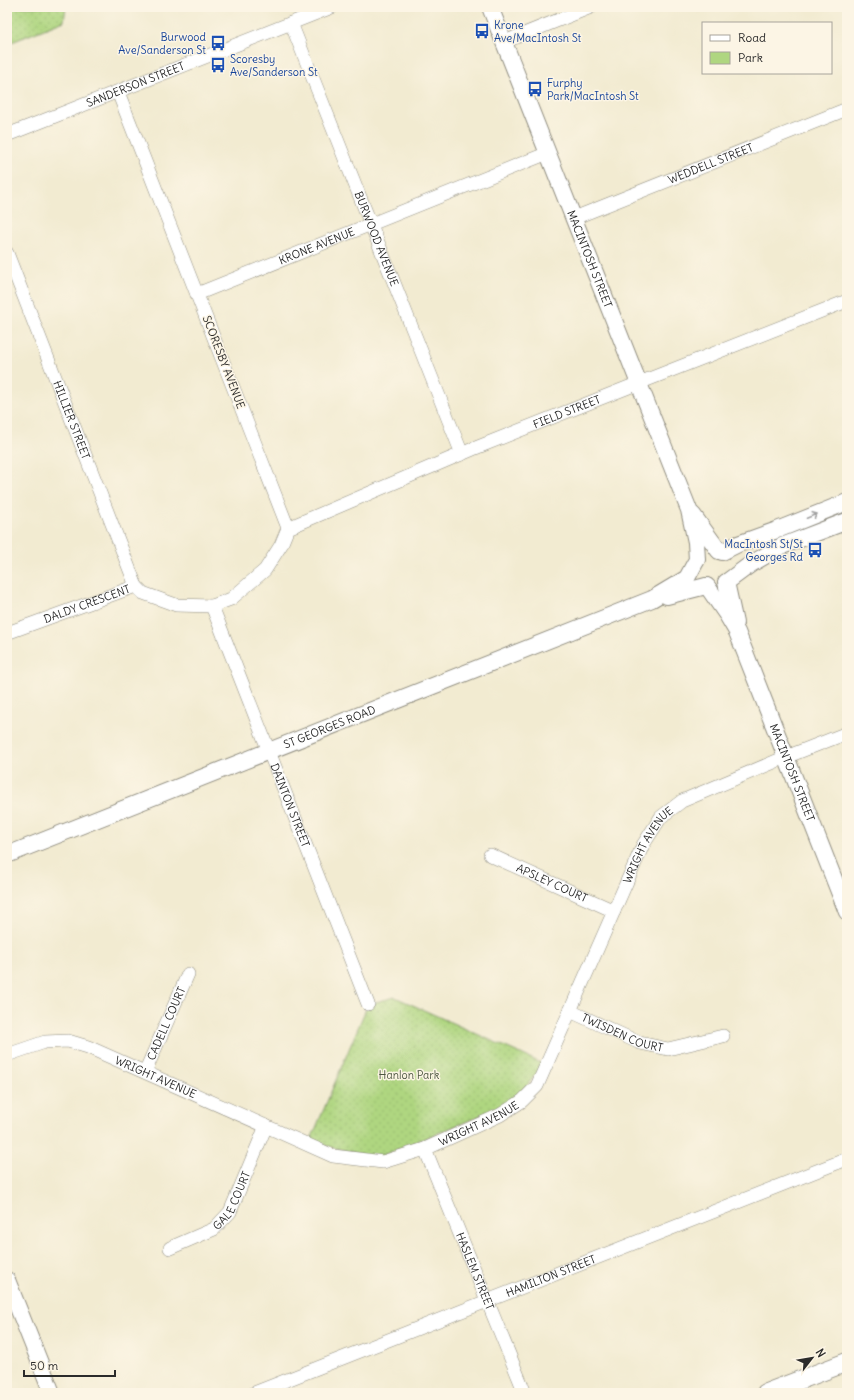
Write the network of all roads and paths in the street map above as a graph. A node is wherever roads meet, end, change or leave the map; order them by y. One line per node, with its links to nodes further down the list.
1 (332, 7): 4 (street, SANDERSON STREET)
2 (490, 7): 5 (street, MACINTOSH STREET)
3 (591, 7): 5 (street)
4 (291, 23): 6 (street, SANDERSON STREET); 11 (street, BURWOOD AVENUE)
5 (504, 42): 9 (street, MACINTOSH STREET)
6 (118, 92): 8 (street, SANDERSON STREET); 13 (street, SCORESBY AVENUE)
7 (847, 109): 10 (street, WEDDELL STREET)
8 (7, 135)
9 (548, 153): 10 (street, MACINTOSH STREET); 11 (street, KRONE AVENUE)
10 (574, 218): 15 (street, MACINTOSH STREET)
11 (371, 224): 13 (street, KRONE AVENUE); 16 (street, BURWOOD AVENUE)
12 (7, 253): 24 (street, HILLIER STREET)
13 (197, 294): 20 (street, SCORESBY AVENUE)
14 (847, 301): 15 (street, FIELD STREET)
15 (639, 383): 16 (street, FIELD STREET); 18 (street, MACINTOSH STREET)
16 (462, 454): 20 (street, FIELD STREET)
17 (847, 502): 21 (street, one-way to 17)
18 (689, 510): 21 (street, MACINTOSH STREET); 22 (street, MACINTOSH STREET)
19 (847, 521): 23 (street)
20 (288, 528): 27 (street)
21 (721, 551): 22 (street); 23 (street)
22 (696, 561): 25 (street); 26 (street, ST GEORGES ROAD)
23 (727, 582): 25 (street); 28 (street, MACINTOSH STREET)
24 (136, 586): 27 (street, DALDY CRESCENT); 29 (street, DALDY CRESCENT)
25 (707, 586): 26 (street, ST GEORGES ROAD); 28 (street, MACINTOSH STREET)
26 (652, 599): 31 (street, ST GEORGES ROAD)
27 (212, 606): 31 (street, DAINTON STREET)
28 (737, 632): 32 (street, MACINTOSH STREET)
29 (7, 633)
30 (847, 733): 32 (street, WRIGHT AVENUE)
31 (269, 751): 33 (street, ST GEORGES ROAD); 38 (street, DAINTON STREET)
32 (786, 757): 35 (street, WRIGHT AVENUE); 36 (street, MACINTOSH STREET)
33 (7, 854)
34 (490, 855): 35 (street, APSLEY COURT)
35 (614, 911): 39 (street, WRIGHT AVENUE)
36 (847, 912)
37 (188, 974): 42 (street, CADELL COURT)
38 (368, 1004)
39 (570, 1011): 40 (street, TWISDEN COURT); 44 (street, WRIGHT AVENUE)
40 (723, 1036)
41 (7, 1055): 42 (street, WRIGHT AVENUE)
42 (145, 1072): 43 (street, WRIGHT AVENUE)
43 (266, 1126): 44 (street, WRIGHT AVENUE); 46 (street, GALE COURT)
44 (425, 1149): 48 (street, HASLEM STREET)
45 (847, 1159): 48 (street, HAMILTON STREET)
46 (170, 1248)
47 (7, 1280): 50 (street)
48 (488, 1301): 51 (street, HAMILTON STREET); 52 (street, HASLEM STREET)
49 (847, 1362): 53 (main road)
50 (52, 1393)
51 (254, 1393)
52 (525, 1393)
53 (766, 1393)

